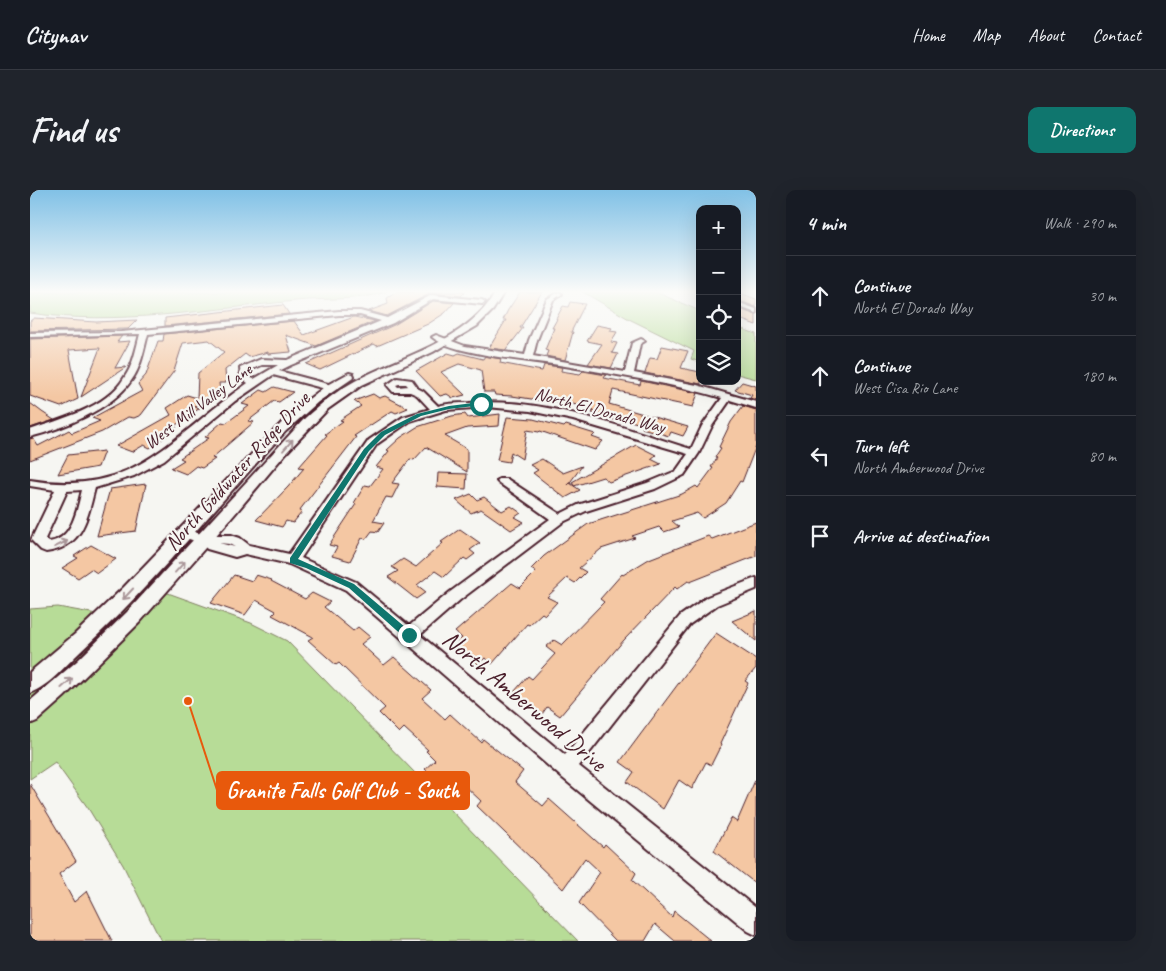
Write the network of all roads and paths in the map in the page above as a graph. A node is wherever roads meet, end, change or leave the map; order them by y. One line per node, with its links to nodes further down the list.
1 (194, 327): 6 (street)
2 (374, 327): 11 (street, West Mill Valley Lane)
3 (455, 327): 8 (street, North Goldwater Ridge Drive)
4 (467, 327): 8 (street, North Goldwater Ridge Drive)
5 (538, 327): 10 (street)
6 (145, 332): 7 (street); 20 (street)
7 (30, 334)
8 (441, 339): 10 (street); 16 (street, North Goldwater Ridge Drive)
9 (641, 341): 13 (street)
10 (528, 359): 13 (street)
11 (288, 363): 12 (street, West Mill Valley Lane); 14 (street)
12 (272, 372): 14 (street, West Mill Valley Lane); 16 (street)
13 (629, 375): 17 (street)
14 (254, 383): 24 (street, West Mill Valley Lane)
15 (410, 389): 19 (street)
16 (334, 391): 27 (street, North Goldwater Ridge Drive); 28 (street, North Goldwater Ridge Drive, one-way to 16)
17 (728, 396): 18 (street); 21 (street)
18 (756, 406)
19 (437, 410): 21 (street, North El Dorado Way); 29 (street, North El Dorado Way)
20 (30, 434)
21 (694, 453): 26 (street)
22 (503, 480): 26 (street)
23 (30, 483): 25 (street, West Mill Valley Lane)
24 (89, 487): 25 (street, West Mill Valley Lane); 25 (street, one-way to 24)
25 (62, 488)
26 (559, 519): 31 (street)
27 (185, 533): 28 (street, North Amberwood Drive); 32 (street, North Goldwater Ridge Drive, one-way to 32)
28 (205, 539): 29 (street, North Amberwood Drive); 33 (street, North Goldwater Ridge Drive, one-way to 28)
29 (292, 560): 31 (street, North Amberwood Drive)
30 (756, 583): 34 (street)
31 (409, 635): 34 (street, North Amberwood Drive)
32 (30, 684)
33 (30, 714)
34 (566, 768): 35 (street, North Amberwood Drive)
35 (756, 923)

